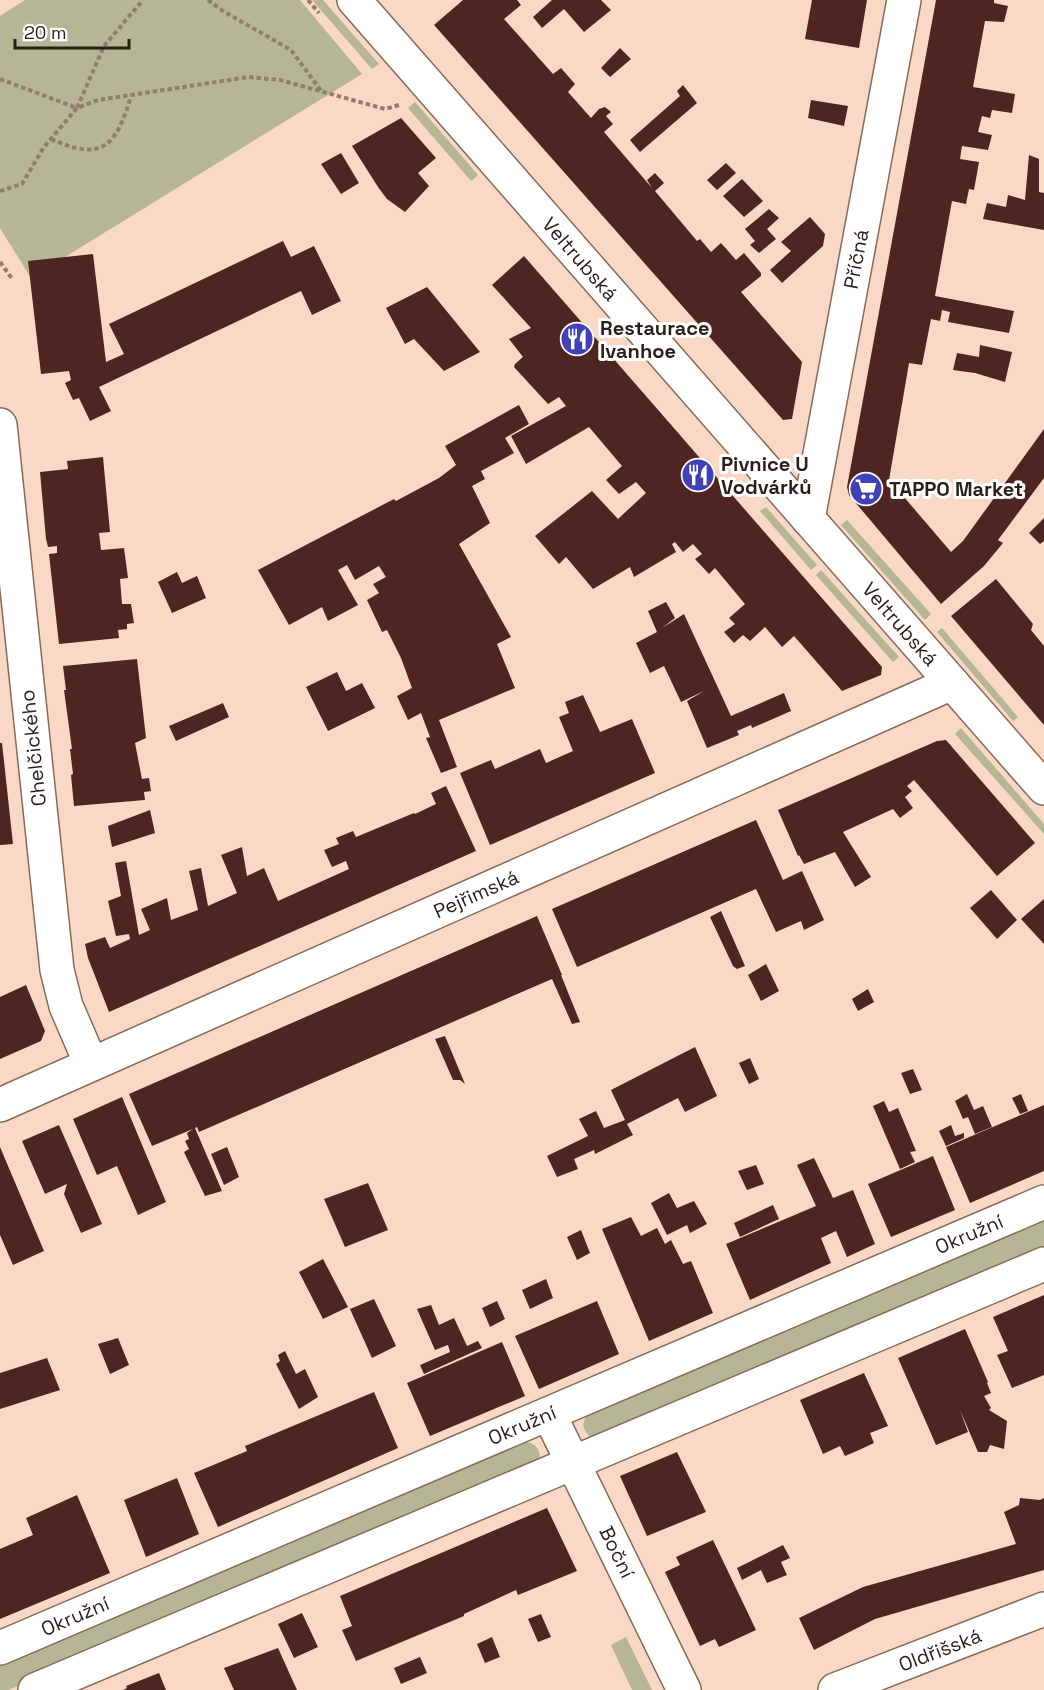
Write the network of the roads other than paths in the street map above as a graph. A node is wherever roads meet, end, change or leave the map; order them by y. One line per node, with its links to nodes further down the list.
1 (354, 0): 4 (street, Veltrubská)
2 (904, 0): 4 (street, Příčná)
3 (0, 425): 7 (street, Chelčického)
4 (808, 519): 5 (street, Veltrubská)
5 (952, 683): 6 (street, Veltrubská); 7 (street, Pejřimská)
6 (1044, 788)
7 (91, 1064): 8 (street, Pejřimská)
8 (0, 1104)
9 (1044, 1202): 11 (street, Okružní)
10 (1044, 1264): 12 (street)
11 (549, 1414): 12 (street, Boční); 14 (street, Okružní)
12 (573, 1463): 15 (street); 16 (street, Boční)
13 (1044, 1609): 17 (street, Oldřišská)
14 (0, 1648)
15 (35, 1690)
16 (684, 1690)
17 (835, 1690)

